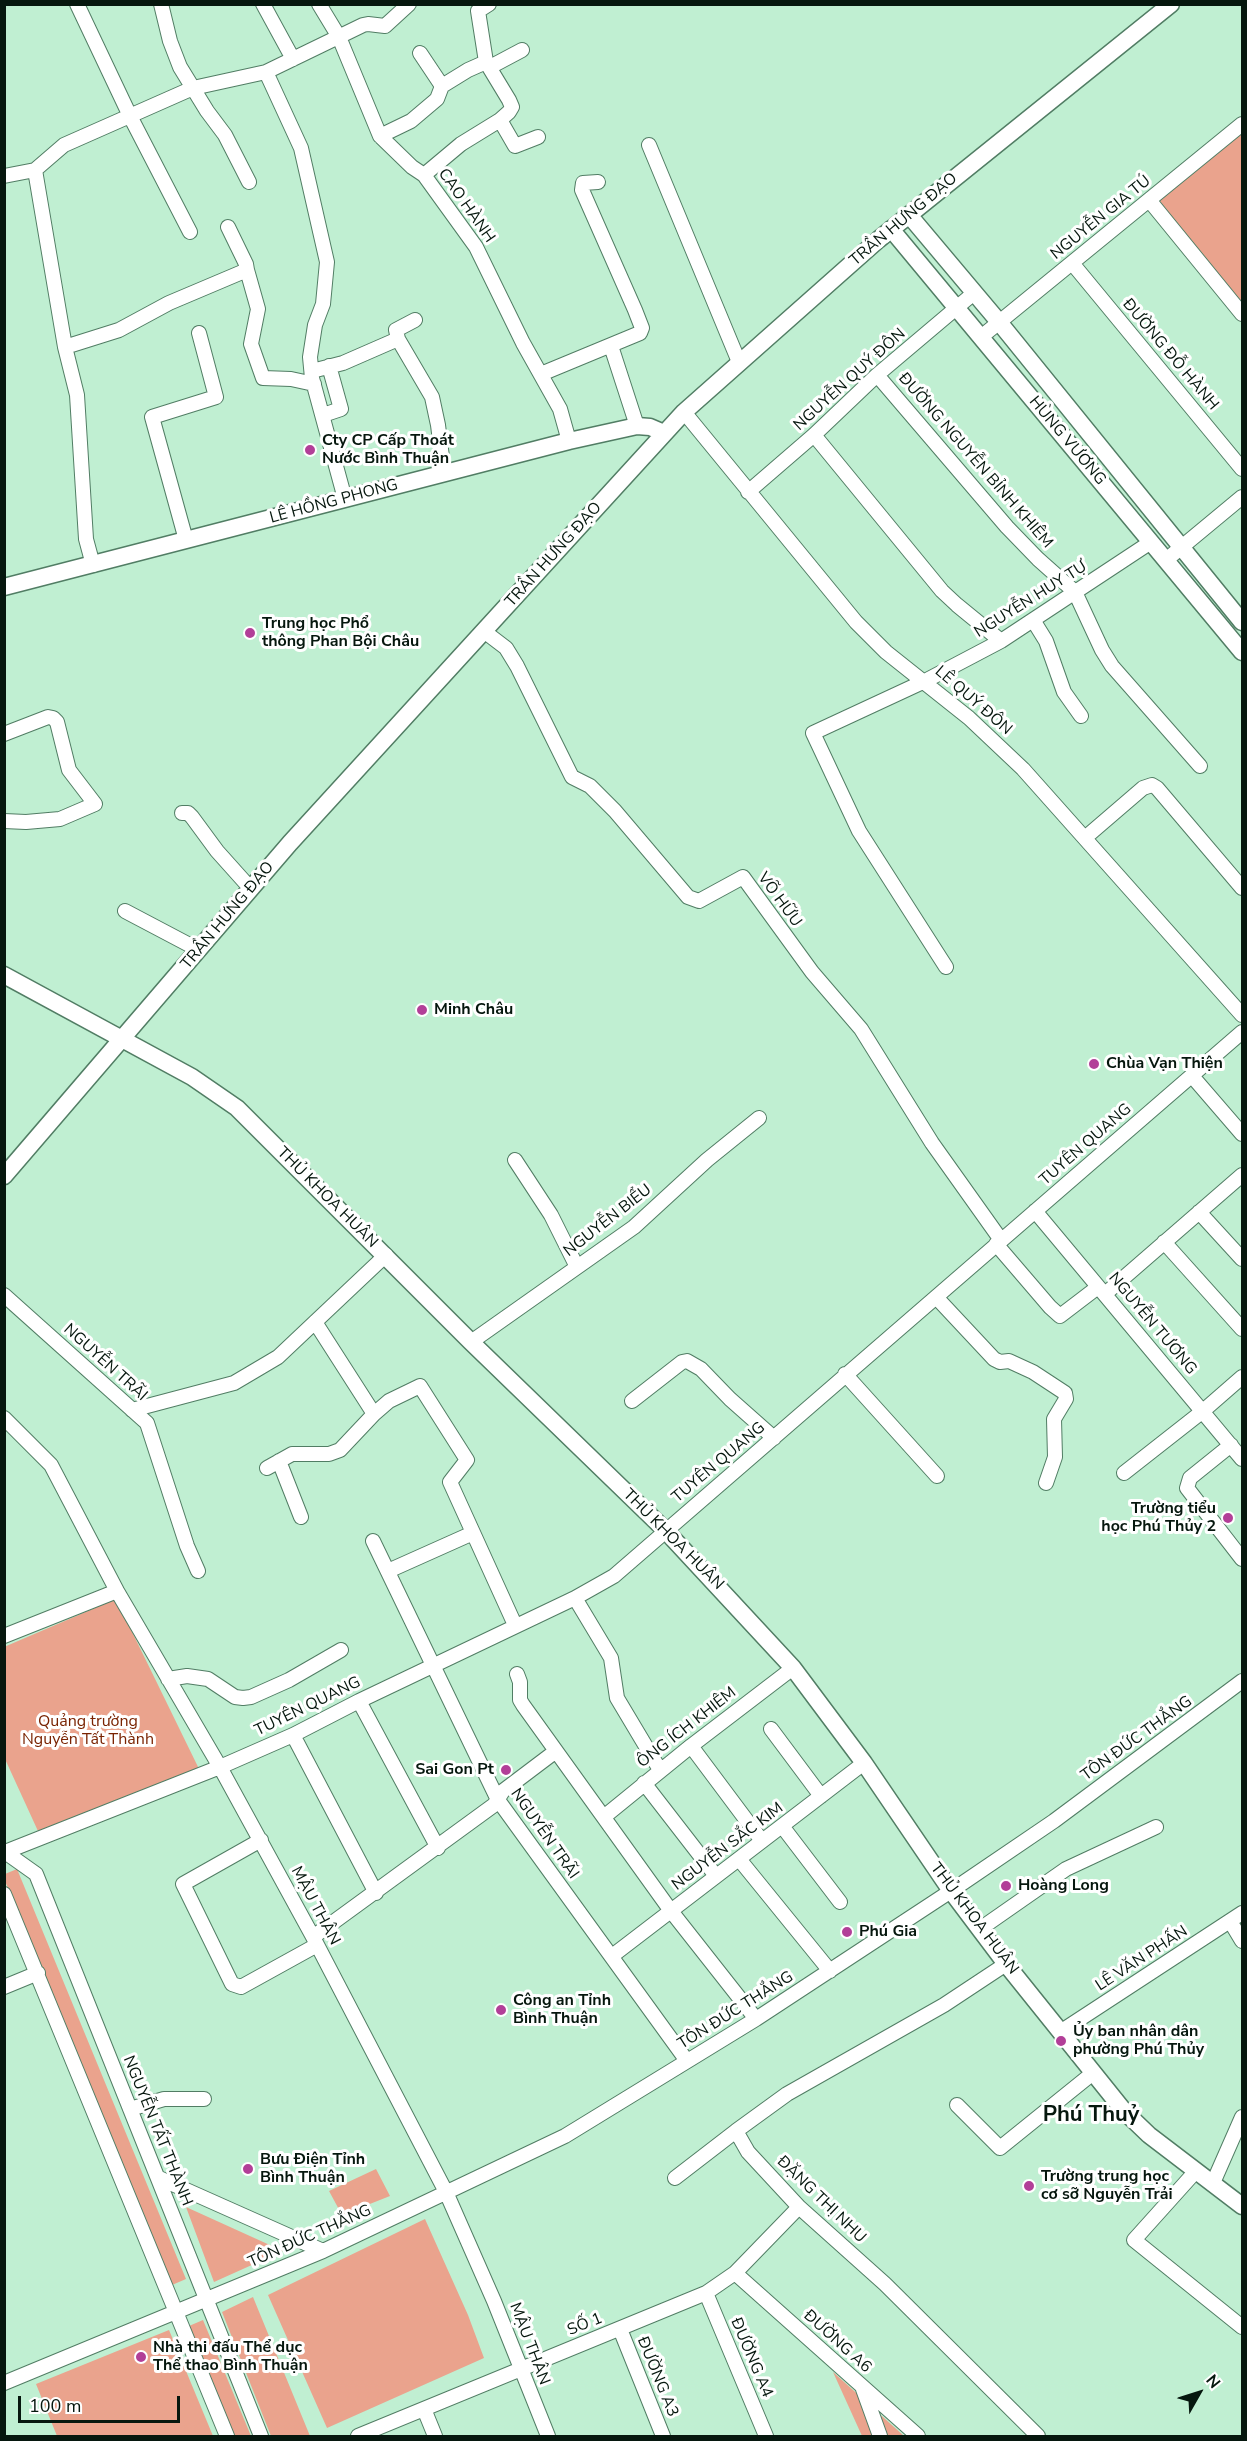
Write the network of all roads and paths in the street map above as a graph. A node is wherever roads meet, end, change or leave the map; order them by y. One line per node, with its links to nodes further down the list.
1 (77, 4): 16 (street)
2 (161, 4): 15 (street)
3 (263, 4): 11 (street)
4 (319, 4): 8 (street, CAO HÀNH)
5 (409, 4): 8 (street)
6 (489, 4): 12 (street)
7 (1171, 4): 28 (main road, TRẦN HƯNG ĐẠO)
8 (339, 37): 11 (street); 19 (street, CAO HÀNH)
9 (522, 50): 12 (street)
10 (420, 53): 14 (street)
11 (293, 59): 13 (street)
12 (488, 64): 14 (street); 17 (street)
13 (266, 72): 15 (street); 48 (street)
14 (442, 86): 19 (street)
15 (194, 88): 16 (street); 25 (street)
16 (129, 116): 22 (street); 31 (street)
17 (500, 120): 20 (street); 24 (street)
18 (1242, 123): 27 (street, NGUYỄN GIA TÚ)
19 (380, 136): 24 (street, CAO HÀNH)
20 (538, 137)
21 (648, 145): 44 (street)
22 (35, 170): 23 (street); 42 (street)
23 (6, 171)
24 (424, 175): 46 (street, CAO HÀNH)
25 (249, 182)
26 (598, 182): 43 (street)
27 (1149, 200): 32 (street, NGUYỄN GIA TÚ); 36 (street)
28 (909, 215): 30 (main road, TRẦN HƯNG ĐẠO); 34 (main road, HÙNG VƯƠNG)
29 (228, 227): 33 (street)
30 (891, 229): 35 (main road, HÙNG VƯƠNG); 44 (main road, TRẦN HƯNG ĐẠO)
31 (189, 232)
32 (1072, 263): 38 (street, NGUYỄN GIA TÚ); 55 (street, ĐƯỜNG ĐỖ HÀNH)
33 (247, 270): 42 (street); 48 (street)
34 (974, 293): 35 (street, NGUYỄN QUÝ ĐÔN); 38 (main road, HÙNG VƯƠNG)
35 (958, 309): 40 (main road, HÙNG VƯƠNG); 47 (street, NGUYỄN QUÝ ĐÔN)
36 (1242, 314)
37 (415, 320): 41 (street)
38 (999, 322): 40 (street, NGUYỄN GIA TÚ); 62 (main road, HÙNG VƯƠNG)
39 (200, 333): 60 (street)
40 (981, 337): 61 (main road, HÙNG VƯƠNG)
41 (398, 339): 45 (street); 56 (street)
42 (65, 346): 64 (street)
43 (611, 346): 46 (street); 51 (street)
44 (739, 362): 49 (main road, TRẦN HƯNG ĐẠO)
45 (329, 366): 48 (street); 50 (street)
46 (541, 374): 54 (street, CAO HÀNH)
47 (878, 375): 53 (street, NGUYỄN QUÝ ĐÔN); 66 (street, ĐƯỜNG NGUYỄN BỈNH KHIÊM)
48 (313, 377): 50 (street)
49 (684, 412): 52 (main road, TRẦN HƯNG ĐẠO); 57 (street, LÊ QUÝ ĐÔN)
50 (323, 415): 59 (street)
51 (637, 426): 52 (main road, LÊ HỒNG PHONG); 54 (main road, LÊ HỒNG PHONG)
52 (664, 433): 69 (main road, TRẦN HƯNG ĐẠO)
53 (814, 435): 57 (street, NGUYỄN QUÝ ĐÔN); 70 (street)
54 (569, 441): 56 (main road, LÊ HỒNG PHONG)
55 (1242, 469)
56 (444, 473): 59 (main road, LÊ HỒNG PHONG)
57 (748, 492): 72 (street, LÊ QUÝ ĐÔN)
58 (1242, 497): 62 (street)
59 (345, 499): 60 (main road, LÊ HỒNG PHONG)
60 (186, 540): 64 (main road, LÊ HỒNG PHONG)
61 (1151, 542): 63 (main road, HÙNG VƯƠNG); 66 (street, NGUYỄN HUY TỰ)
62 (1181, 548): 63 (street); 68 (main road, HÙNG VƯƠNG)
63 (1166, 560): 71 (main road, HÙNG VƯƠNG)
64 (93, 565): 65 (main road, LÊ HỒNG PHONG)
65 (4, 587)
66 (1075, 592): 67 (street, NGUYỄN HUY TỰ); 75 (street, ĐƯỜNG NGUYỄN BỈNH KHIÊM)
67 (1033, 620): 70 (street, NGUYỄN HUY TỰ); 73 (street)
68 (1242, 622)
69 (485, 632): 80 (main road, TRẦN HƯNG ĐẠO); 96 (street, VÕ HỮU)
70 (1001, 641): 72 (street, NGUYỄN HUY TỰ)
71 (1242, 652)
72 (925, 681): 78 (street, LÊ QUÝ ĐÔN); 83 (street, NGUYỄN HUY TỰ)
73 (1081, 716)
74 (4, 734): 77 (street)
75 (1200, 766)
76 (182, 813): 80 (street)
77 (4, 822)
78 (1086, 837): 79 (street); 85 (street, LÊ QUÝ ĐÔN)
79 (1242, 888)
80 (251, 889): 82 (main road, TRẦN HƯNG ĐẠO)
81 (125, 911): 82 (street)
82 (199, 950): 87 (main road, TRẦN HƯNG ĐẠO)
83 (946, 968)
84 (4, 975): 87 (main road, THỦ KHOA HUÂN)
85 (1242, 1016)
86 (1242, 1032): 88 (street, TUYÊN QUANG)
87 (122, 1040): 92 (main road, TRẦN HƯNG ĐẠO); 98 (main road, THỦ KHOA HUÂN)
88 (1192, 1076): 90 (street); 94 (street, TUYÊN QUANG)
89 (759, 1118): 100 (street, NGUYỄN BIỂU)
90 (1242, 1134)
91 (515, 1160): 100 (street)
92 (4, 1176)
93 (1242, 1176): 95 (street)
94 (1035, 1211): 96 (street, TUYÊN QUANG); 101 (street, NGUYỄN TƯƠNG)
95 (1199, 1212): 97 (street); 99 (street)
96 (999, 1242): 101 (street); 103 (street, TUYÊN QUANG)
97 (1164, 1242): 101 (street); 105 (street)
98 (386, 1256): 104 (street); 106 (main road, THỦ KHOA HUÂN)
99 (1242, 1259)
100 (577, 1267): 106 (street, NGUYỄN BIỂU)
101 (1102, 1290): 111 (street, NGUYỄN TƯƠNG)
102 (4, 1295): 110 (street, NGUYỄN TRÃI)
103 (936, 1297): 107 (street, TUYÊN QUANG); 120 (street)
104 (315, 1322): 110 (street); 112 (street)
105 (1242, 1329)
106 (471, 1342): 122 (main road, THỦ KHOA HUÂN)
107 (845, 1374): 114 (street, TUYÊN QUANG); 119 (street)
108 (1242, 1377): 111 (street)
109 (632, 1401): 114 (street)
110 (132, 1410): 126 (street, NGUYỄN TRÃI)
111 (1203, 1411): 115 (street, NGUYỄN TƯƠNG); 118 (street)
112 (374, 1414): 116 (street); 123 (street)
113 (4, 1418): 128 (street, MẬU THÂN)
114 (774, 1438): 122 (street, TUYÊN QUANG)
115 (1238, 1452): 125 (street)
116 (279, 1461): 117 (street); 121 (street)
117 (267, 1468)
118 (1124, 1473)
119 (937, 1476)
120 (1046, 1483)
121 (301, 1517)
122 (665, 1530): 129 (street, TUYÊN QUANG); 134 (main road, THỦ KHOA HUÂN)
123 (473, 1533): 127 (street); 130 (street)
124 (373, 1541): 127 (street, NGUYỄN TRÃI)
125 (1242, 1559)
126 (198, 1571)
127 (388, 1571): 133 (street, NGUYỄN TRÃI)
128 (117, 1591): 131 (street); 136 (street, MẬU THÂN)
129 (575, 1598): 130 (street, TUYÊN QUANG); 145 (street)
130 (515, 1625): 133 (street, TUYÊN QUANG)
131 (4, 1636)
132 (341, 1650): 136 (street)
133 (434, 1665): 138 (street, TUYÊN QUANG); 148 (street, NGUYỄN TRÃI)
134 (793, 1668): 141 (street, ÔNG ÍCH KHIÊM); 143 (main road, THỦ KHOA HUÂN)
135 (517, 1674): 142 (street)
136 (168, 1679): 144 (street, MẬU THÂN)
137 (1242, 1681): 158 (street, TÔN ĐỨC THẮNG)
138 (359, 1701): 140 (street, TUYÊN QUANG); 154 (street)
139 (771, 1729): 147 (street)
140 (293, 1735): 144 (street, TUYÊN QUANG); 159 (street)
141 (691, 1746): 145 (street, ÔNG ÍCH KHIÊM); 153 (street)
142 (556, 1751): 148 (street); 149 (street)
143 (864, 1763): 147 (street, NGUYỄN SẮC KIM); 158 (main road, THỦ KHOA HUÂN)
144 (220, 1767): 152 (street, MẬU THÂN); 155 (street, TUYÊN QUANG)
145 (660, 1770): 146 (street, ÔNG ÍCH KHIÊM)
146 (644, 1783): 149 (street, ÔNG ÍCH KHIÊM); 157 (street)
147 (820, 1796): 150 (street, NGUYỄN SẮC KIM)
148 (498, 1800): 154 (street); 168 (street, NGUYỄN TRÃI)
149 (605, 1816): 162 (street)
150 (782, 1826): 153 (street, NGUYỄN SẮC KIM); 161 (street)
151 (1156, 1827): 165 (street)
152 (261, 1840): 166 (street, MẬU THÂN); 166 (street)
153 (762, 1841): 156 (street, NGUYỄN SẮC KIM)
154 (438, 1848): 159 (street)
155 (5, 1856): 179 (street, NGUYỄN TẤT THÀNH)
156 (739, 1859): 157 (street, NGUYỄN SẮC KIM); 170 (street)
157 (716, 1876): 162 (street, NGUYỄN SẮC KIM)
158 (951, 1891): 165 (main road, THỦ KHOA HUÂN); 170 (street, TÔN ĐỨC THẮNG)
159 (376, 1893): 166 (street)
160 (4, 1894): 171 (street)
161 (840, 1902)
162 (671, 1911): 168 (street, NGUYỄN SẮC KIM); 173 (street)
163 (1242, 1913): 164 (street, LÊ VĂN PHẤN)
164 (1230, 1921): 167 (street); 174 (street, LÊ VĂN PHẤN)
165 (980, 1929): 169 (main road, THỦ KHOA HUÂN)
166 (315, 1941): 186 (street, MẬU THÂN)
167 (1242, 1941)
168 (612, 1956): 175 (street, NGUYỄN TRÃI)
169 (1006, 1964): 174 (main road, THỦ KHOA HUÂN); 181 (street)
170 (830, 1971): 173 (street, TÔN ĐỨC THẮNG)
171 (38, 1973): 172 (street); 193 (street)
172 (4, 1988)
173 (756, 2019): 175 (street, TÔN ĐỨC THẮNG)
174 (1060, 2032): 176 (main road, THỦ KHOA HUÂN)
175 (687, 2061): 186 (street, TÔN ĐỨC THẮNG)
176 (1093, 2073): 178 (street); 182 (main road, THỦ KHOA HUÂN)
177 (204, 2099): 179 (street)
178 (957, 2105)
179 (130, 2109): 183 (street, NGUYỄN TẤT THÀNH)
180 (1242, 2117): 185 (street)
181 (736, 2131): 184 (street); 188 (street, ĐẶNG THỊ NHU)
182 (1197, 2171): 185 (main road, THỦ KHOA HUÂN); 194 (street)
183 (159, 2178): 189 (street); 192 (street, NGUYỄN TẤT THÀNH)
184 (675, 2178)
185 (1213, 2183): 187 (main road, THỦ KHOA HUÂN)
186 (446, 2192): 189 (street, TÔN ĐỨC THẮNG); 196 (street, MẬU THÂN)
187 (1242, 2206)
188 (799, 2207): 190 (street, SỐ 1); 209 (street, ĐẶNG THỊ NHU)
189 (323, 2251): 192 (street, TÔN ĐỨC THẮNG)
190 (735, 2273): 191 (street, SỐ 1); 198 (street, ĐƯỜNG A6)
191 (706, 2293): 195 (street, SỐ 1); 206 (street, ĐƯỜNG A4)
192 (208, 2300): 193 (street, TÔN ĐỨC THẮNG); 201 (street, NGUYỄN TẤT THÀNH)
193 (176, 2312): 197 (street); 200 (street)
194 (1242, 2327)
195 (620, 2329): 196 (street, SỐ 1); 205 (street, ĐƯỜNG A3)
196 (521, 2370): 199 (street, SỐ 1); 204 (street, MẬU THÂN)
197 (4, 2383)
198 (862, 2387): 207 (street); 208 (street, ĐƯỜNG A6)
199 (424, 2409): 202 (street, SỐ 1); 203 (street)
200 (227, 2436)
201 (261, 2436)
202 (358, 2436)
203 (435, 2436)
204 (548, 2436)
205 (663, 2436)
206 (766, 2436)
207 (880, 2436)
208 (918, 2436)
209 (1038, 2436)

